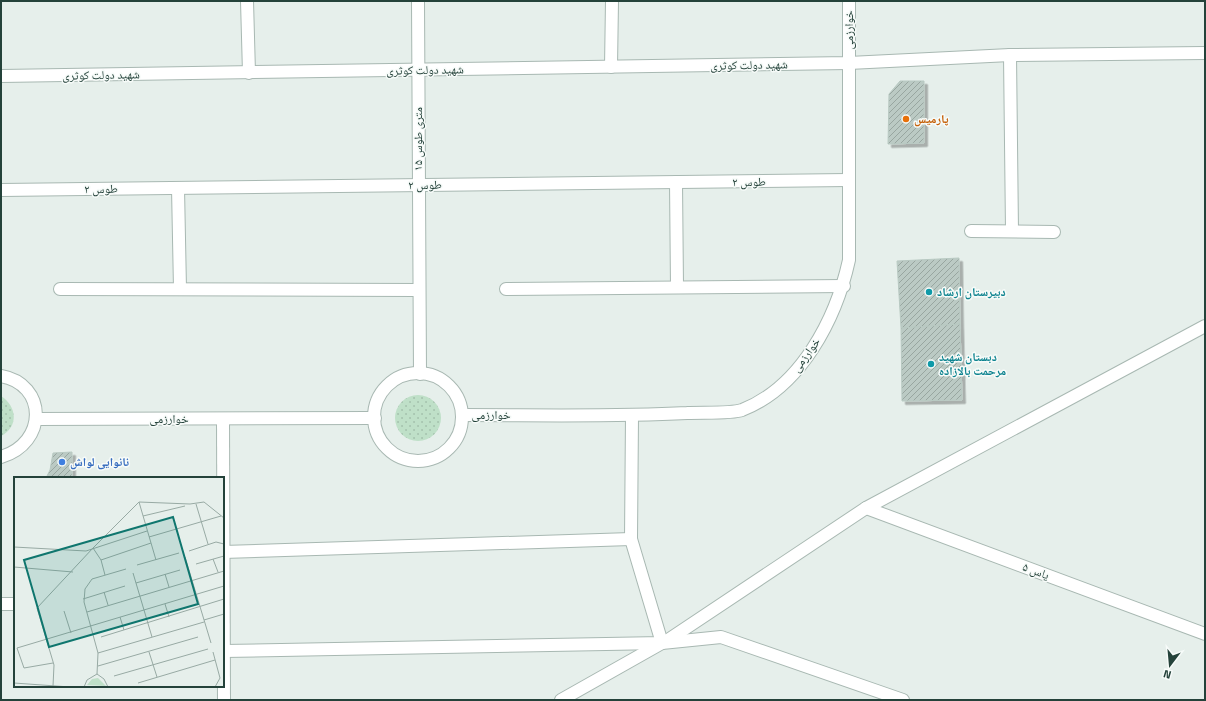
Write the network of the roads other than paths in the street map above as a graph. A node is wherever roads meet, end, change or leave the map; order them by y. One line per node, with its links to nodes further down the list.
1 (247, 1): 10 (street)
2 (418, 1): 9 (street, ۱۵ متری طوس)
3 (612, 1): 8 (street)
4 (849, 1): 7 (street, خوارزمی)
5 (1205, 53): 6 (street, شهید دولت کوثری)
6 (1010, 55): 7 (street, شهید دولت کوثری); 18 (street)
7 (849, 63): 8 (street, شهید دولت کوثری); 12 (street, خوارزمی)
8 (611, 67): 9 (street, شهید دولت کوثری)
9 (418, 70): 10 (street, شهید دولت کوثری); 14 (street, ۱۵ متری طوس)
10 (249, 72): 11 (street, شهید دولت کوثری)
11 (1, 76)
12 (848, 180): 13 (street, طوس ۲); 20 (street, خوارزمی)
13 (676, 182): 14 (street, طوس ۲); 21 (street)
14 (419, 185): 15 (street, طوس ۲); 25 (street, ۱۵ متری طوس)
15 (178, 188): 16 (street, طوس ۲); 23 (street)
16 (1, 190)
17 (971, 231): 18 (street)
18 (1012, 231): 19 (street)
19 (1054, 232)
20 (844, 286): 21 (street); 30 (street, خوارزمی)
21 (677, 287): 24 (street)
22 (60, 289): 23 (street)
23 (180, 289): 25 (street)
24 (506, 289)
25 (419, 290): 27 (street, ۱۵ متری طوس)
26 (1205, 326): 36 (street)
27 (420, 374): 29 (street); 31 (street)
28 (1, 376): 32 (street)
29 (463, 415): 30 (street, خوارزمی); 31 (street)
30 (632, 416): 37 (street)
31 (375, 418): 33 (street, خوارزمی)
32 (36, 419): 33 (street, خوارزمی); 34 (street)
33 (223, 419): 35 (street)
34 (1, 457)
35 (223, 477)
36 (866, 508): 41 (street, یاس ۵); 42 (street)
37 (631, 539): 38 (street); 42 (street)
38 (224, 552)
39 (1, 604): 40 (street)
40 (14, 604)
41 (1205, 634)
42 (662, 643): 43 (street); 45 (street); 46 (street)
43 (224, 651): 44 (street)
44 (224, 700)
45 (561, 700)
46 (902, 700)

